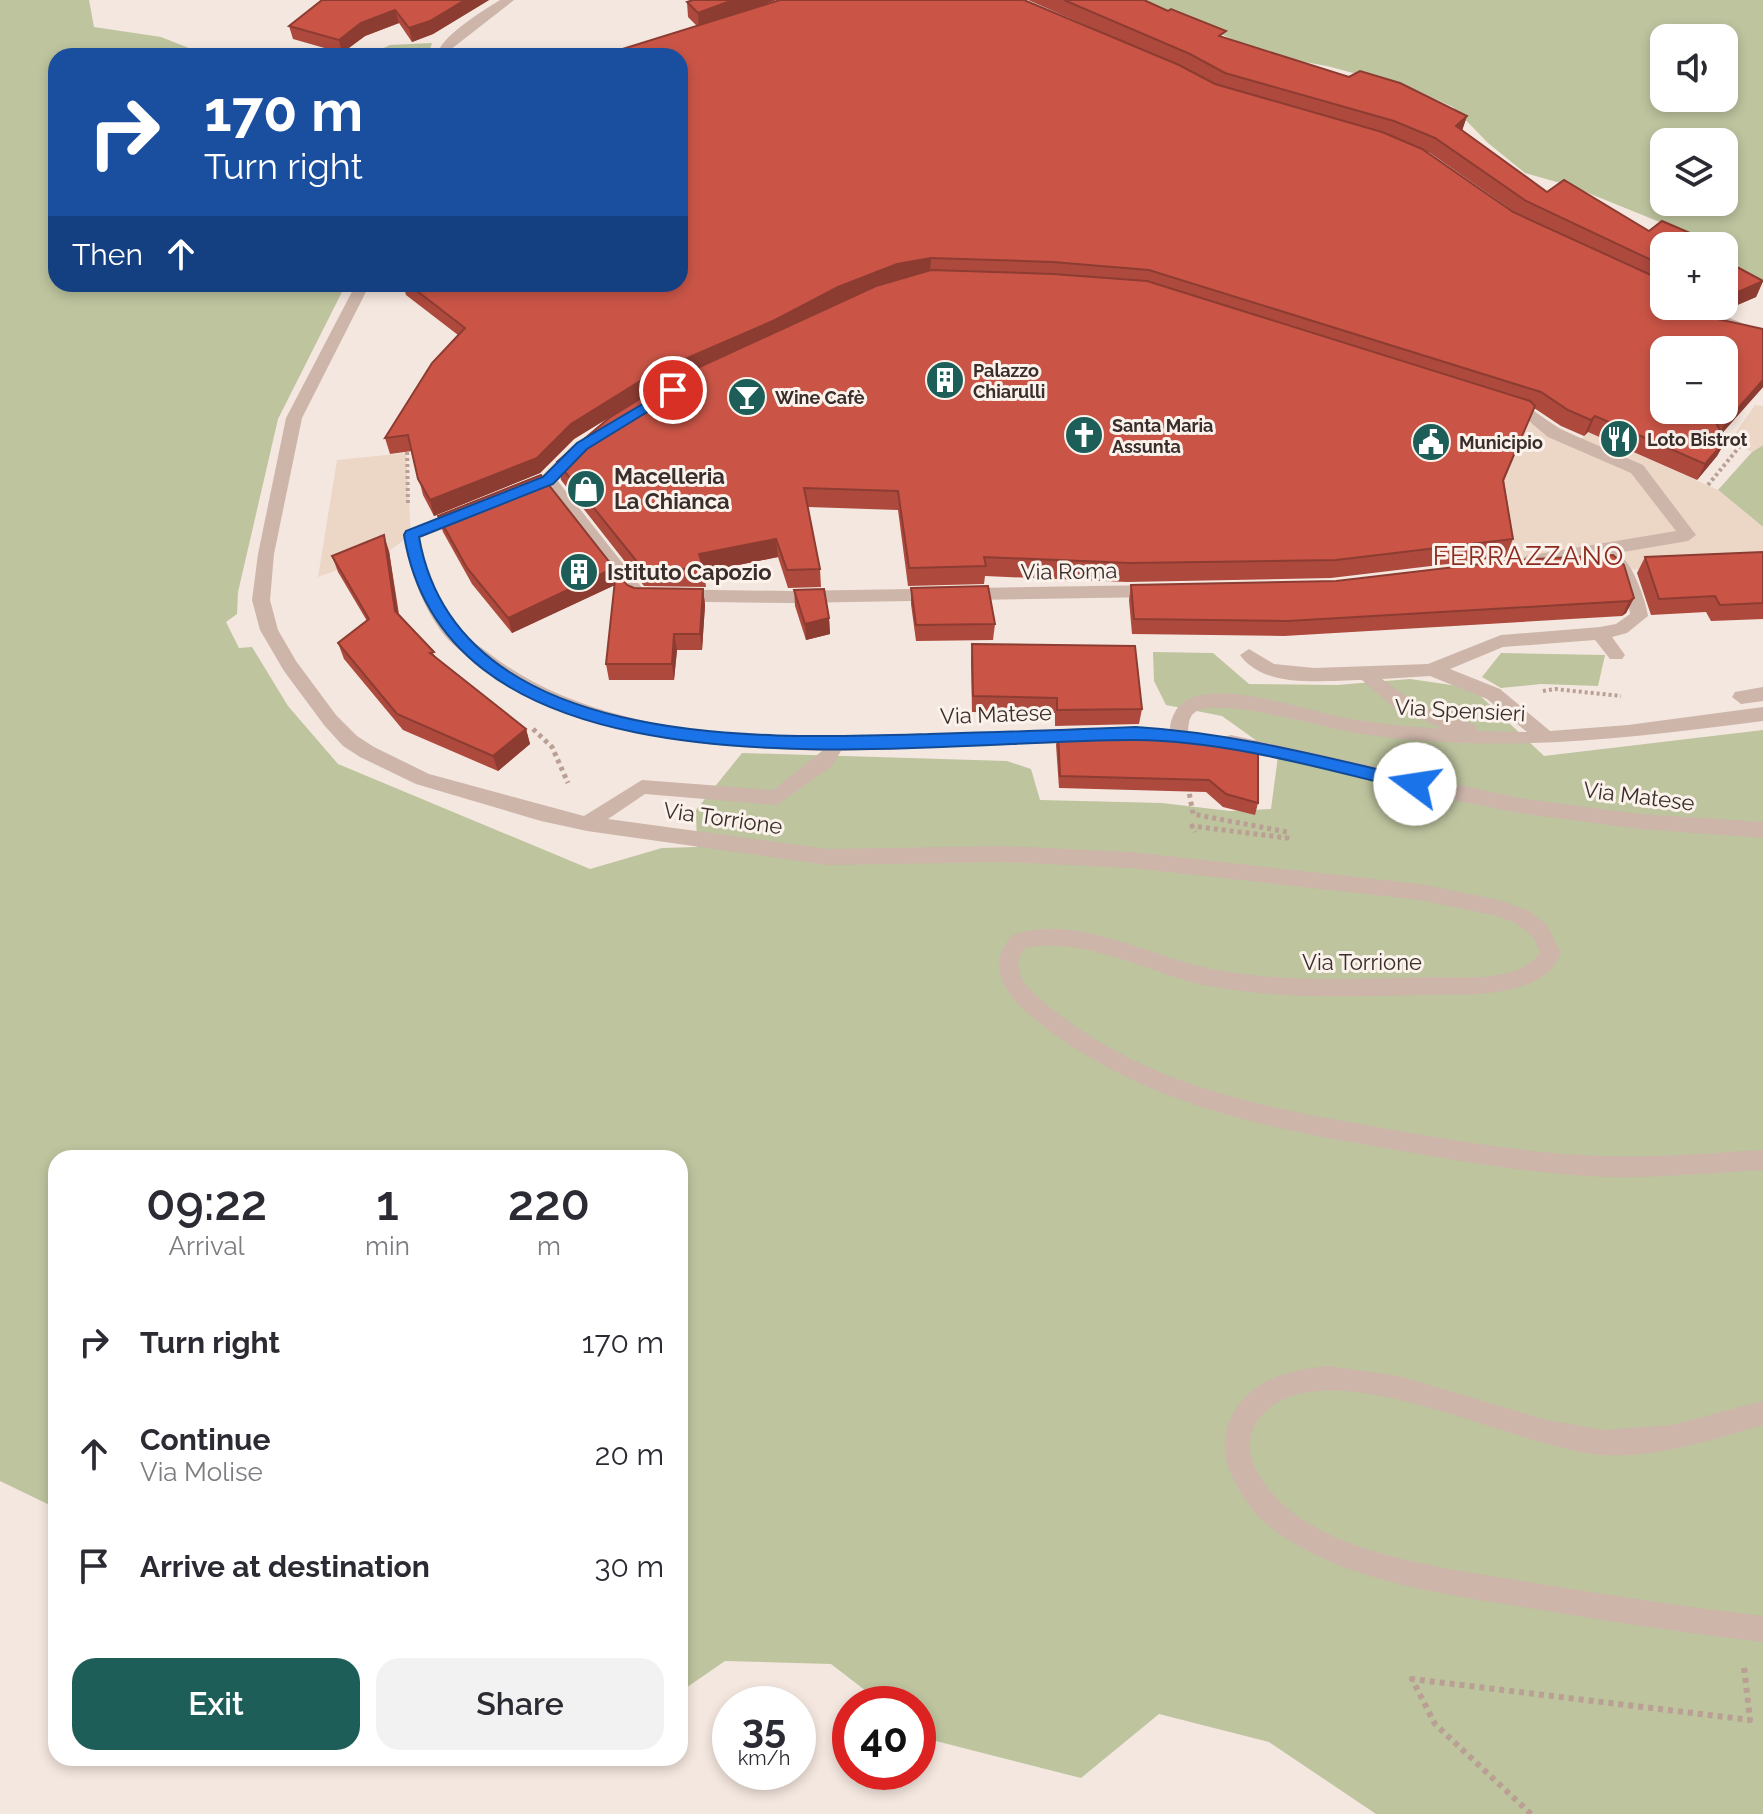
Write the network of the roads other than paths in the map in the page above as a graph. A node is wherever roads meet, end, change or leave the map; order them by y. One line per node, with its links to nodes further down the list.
1 (508, 0): 2 (street)
2 (445, 48)
3 (359, 292): 27 (street, Via Torrione)
4 (1714, 320): 5 (street)
5 (1763, 335)
6 (1487, 400): 11 (street)
7 (596, 437): 8 (street)
8 (548, 480): 9 (street); 13 (street, Via Roma)
9 (507, 497)
10 (479, 508): 26 (street, Via Matese)
11 (1610, 548): 12 (street); 14 (street)
12 (1512, 565)
13 (1181, 590)
14 (1600, 633): 16 (street); 17 (street)
15 (1249, 655): 18 (street)
16 (1616, 655)
17 (1430, 670): 18 (street); 24 (street)
18 (1367, 673): 25 (street)
19 (1763, 694): 20 (street)
20 (1741, 697)
21 (1763, 714): 24 (street, Via Spensieri)
22 (1105, 735): 26 (street, Via Matese)
23 (1187, 737): 25 (street, Via Spensieri); 28 (street, Via Matese)
24 (1545, 737): 25 (street, Via Spensieri)
25 (1491, 738)
26 (837, 743): 27 (street, Via Torrione)
27 (587, 824): 29 (street, Via Torrione)
28 (1763, 830)
29 (1763, 1160)
30 (1763, 1413): 31 (street)
31 (1751, 1628)

